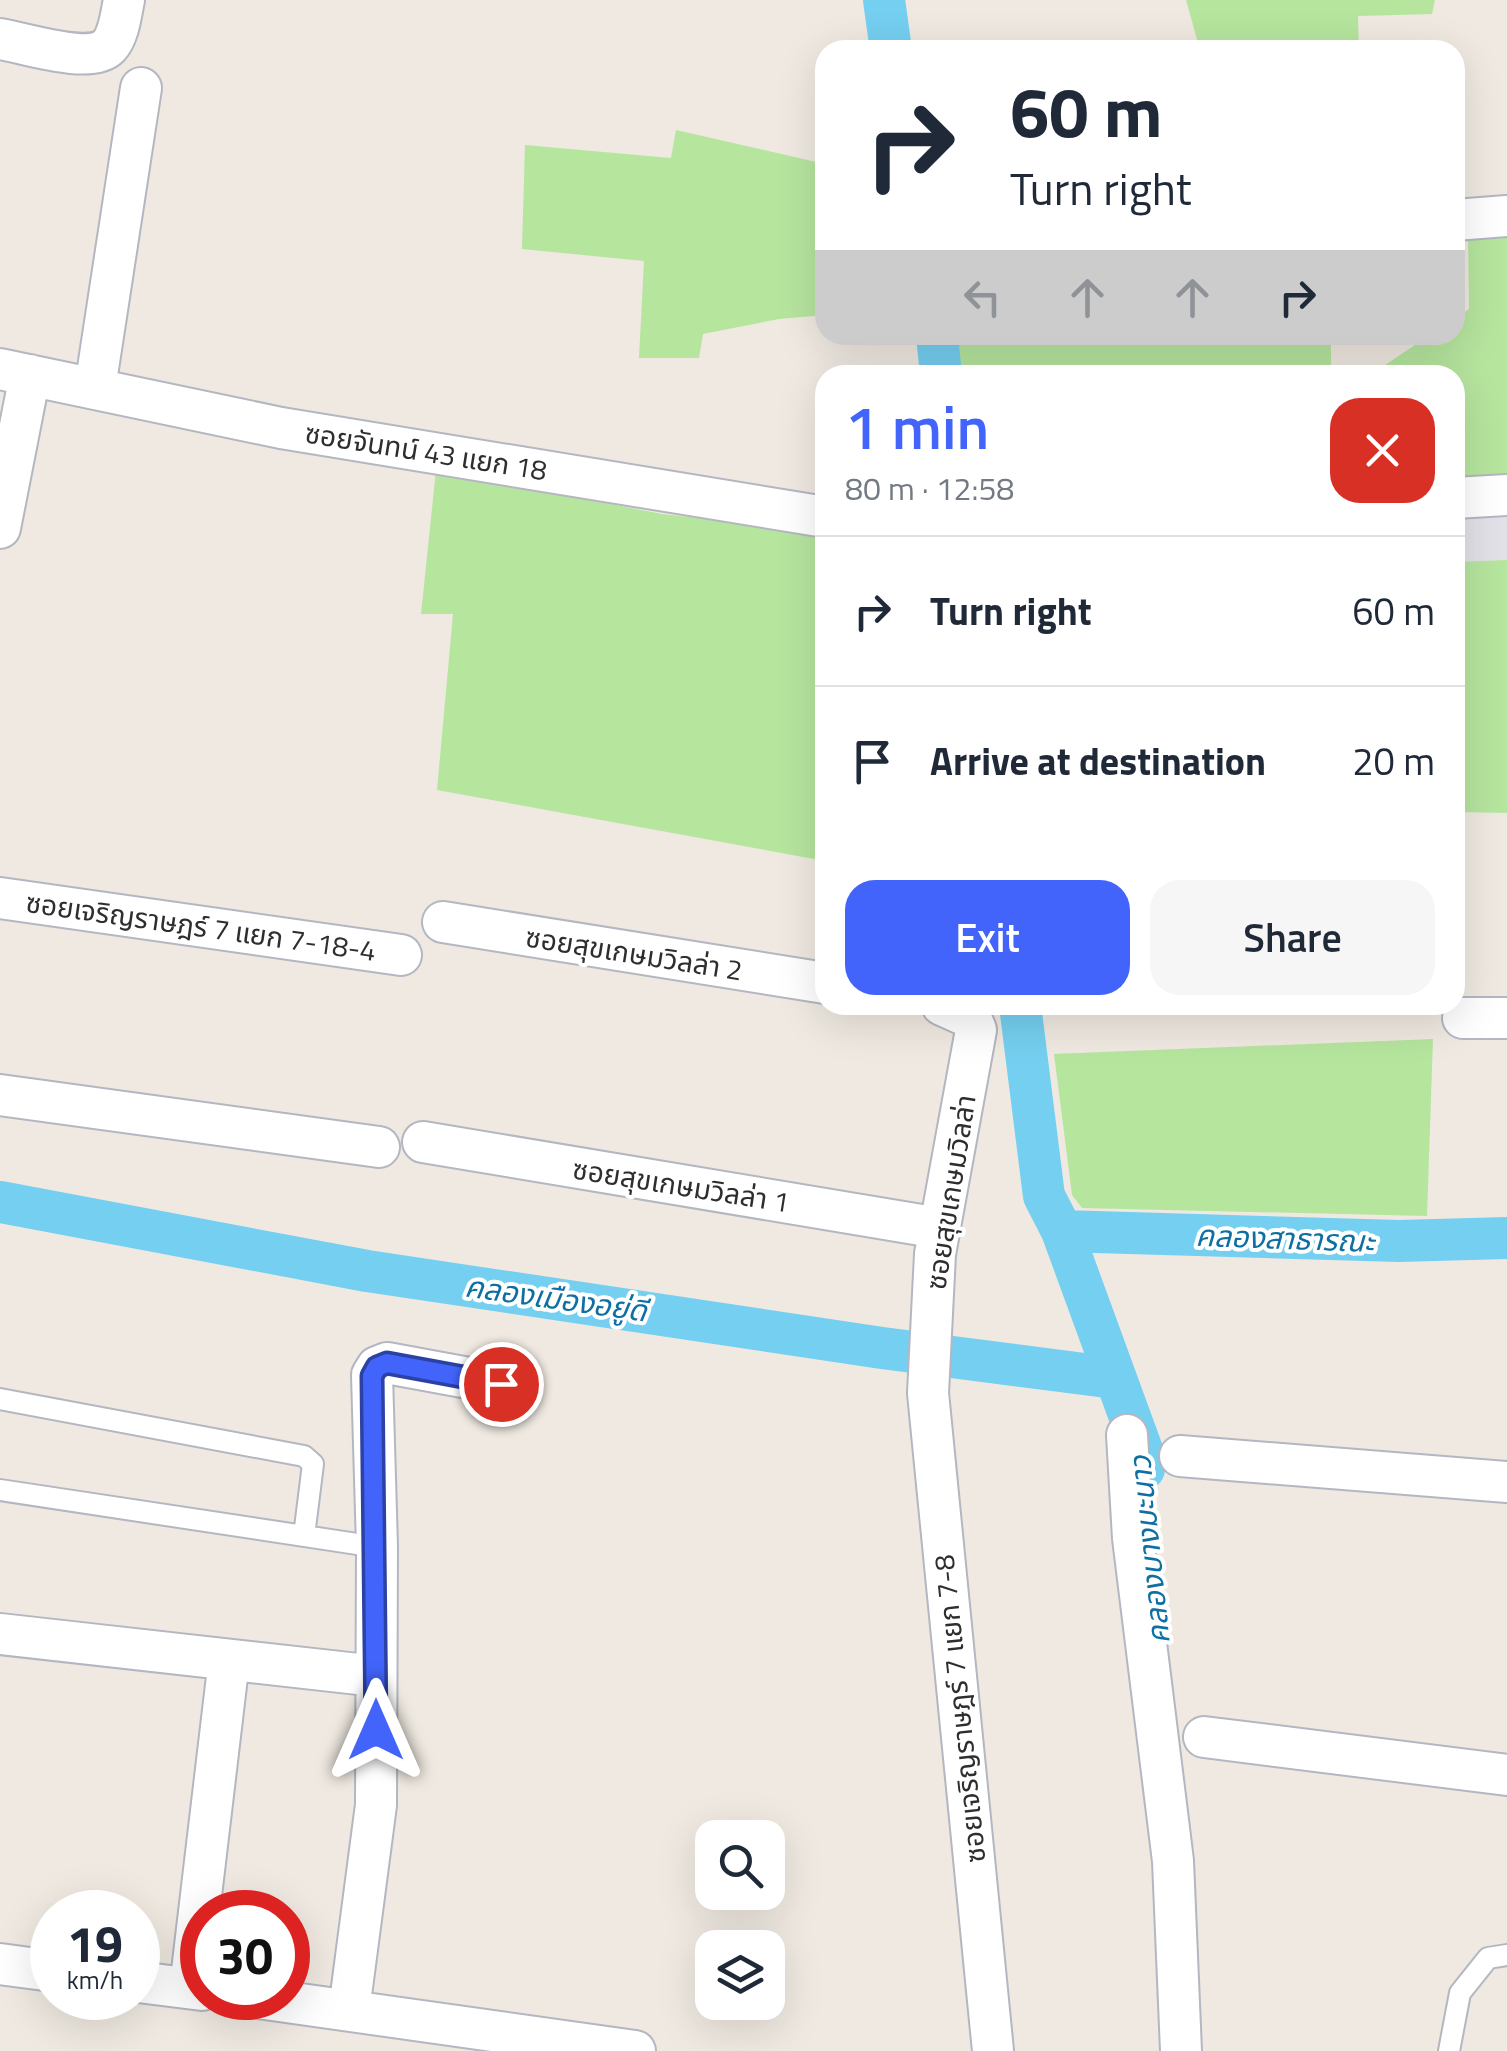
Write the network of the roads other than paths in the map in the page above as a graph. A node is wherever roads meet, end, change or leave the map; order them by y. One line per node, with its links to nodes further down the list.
1 (124, 0): 2 (street)
2 (0, 38)
3 (141, 88): 7 (street)
4 (1507, 216): 5 (street)
5 (1465, 219)
6 (15, 372): 7 (street, ซอยจันทน์ 43 แยก 18); 11 (street, ซอยจันทน์ 43 แยก 18)
7 (95, 388): 10 (street, ซอยจันทน์ 43 แยก 18)
8 (1507, 495): 9 (street)
9 (1465, 497)
10 (815, 515)
11 (0, 528)
12 (0, 898): 14 (street, ซอยเจริญราษฎร์ 7 แยก 7-18-4)
13 (443, 922): 15 (street, ซอยสุขเกษมวิลล่า 2)
14 (401, 955)
15 (815, 982)
16 (960, 1015): 22 (street, ซอยสุขเกษมวิลล่า)
17 (1463, 1018): 18 (street)
18 (1507, 1018)
19 (0, 1094): 21 (street)
20 (423, 1142): 22 (street, ซอยสุขเกษมวิลล่า 1)
21 (378, 1147)
22 (939, 1228): 23 (street, ซอยสุขเกษมวิลล่า)
23 (929, 1367): 44 (street, ซอยเจริญราษฎร์ 7 แยก 7-8)
24 (501, 1384): 31 (street)
25 (0, 1399): 30 (lane)
26 (1126, 1435): 45 (street)
27 (1180, 1456): 28 (street)
28 (1507, 1482)
29 (0, 1490): 30 (lane)
30 (304, 1536): 31 (lane)
31 (377, 1547): 34 (street)
32 (0, 1634): 33 (street)
33 (229, 1660): 34 (street); 37 (street)
34 (376, 1676): 42 (street)
35 (1204, 1737): 36 (street)
36 (1507, 1775)
37 (206, 1890)
38 (1507, 1955): 46 (lane)
39 (0, 1964): 40 (street)
40 (30, 1968)
41 (310, 2005): 42 (street)
42 (349, 2010): 43 (street)
43 (635, 2051)
44 (992, 2051)
45 (1180, 2051)
46 (1449, 2051)

